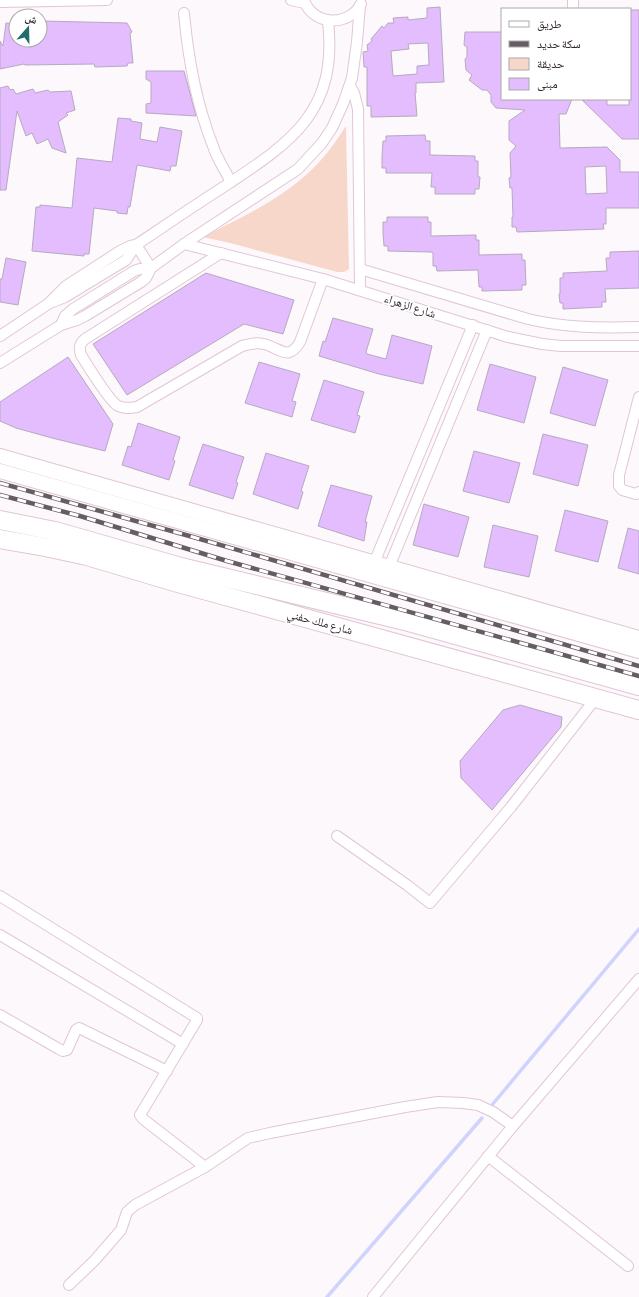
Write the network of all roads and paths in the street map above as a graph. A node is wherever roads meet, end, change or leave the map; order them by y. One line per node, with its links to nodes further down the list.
1 (107, 0): 3 (street)
2 (291, 0): 4 (street)
3 (0, 2)
4 (305, 2): 7 (street)
5 (361, 3): 7 (street); 8 (street)
6 (184, 13): 9 (street)
7 (328, 21): 9 (street)
8 (350, 86): 11 (street); 14 (street)
9 (231, 182): 10 (street)
10 (136, 244): 13 (street); 20 (street)
11 (184, 244): 12 (street, شارع الزهراء); 13 (street)
12 (221, 253): 15 (street, شارع الزهراء); 15 (street)
13 (151, 268): 22 (street)
14 (360, 269): 16 (street); 18 (street, شارع الزهراء)
15 (323, 279): 16 (street, شارع الزهراء)
16 (360, 290): 17 (street, شارع الزهراء)
17 (473, 325): 19 (street, شارع الزهراء); 29 (street)
18 (639, 327)
19 (487, 330): 21 (street, شارع الزهراء); 30 (street)
20 (0, 336)
21 (639, 346)
22 (0, 363)
23 (639, 397): 26 (street)
24 (0, 456): 29 (street)
25 (0, 471): 33 (street)
26 (639, 492)
27 (0, 520): 31 (highway, شارع ملك حفني)
28 (0, 539): 31 (highway, شارع ملك حفني)
29 (374, 563): 30 (street)
30 (389, 567): 32 (street)
31 (180, 575): 34 (highway, شارع ملك حفني); 35 (highway, شارع ملك حفني)
32 (639, 638)
33 (639, 651)
34 (639, 686)
35 (596, 698): 36 (highway, شارع ملك حفني); 37 (street)
36 (639, 710)
37 (337, 836)
38 (0, 896): 42 (street)
39 (0, 935): 42 (street)
40 (639, 979): 44 (street)
41 (0, 1015): 43 (street)
42 (183, 1044): 43 (street)
43 (167, 1071): 46 (street)
44 (513, 1126): 45 (street); 46 (street)
45 (488, 1156): 47 (street); 49 (street)
46 (205, 1167): 48 (street)
47 (628, 1266)
48 (69, 1285)
49 (372, 1297)

